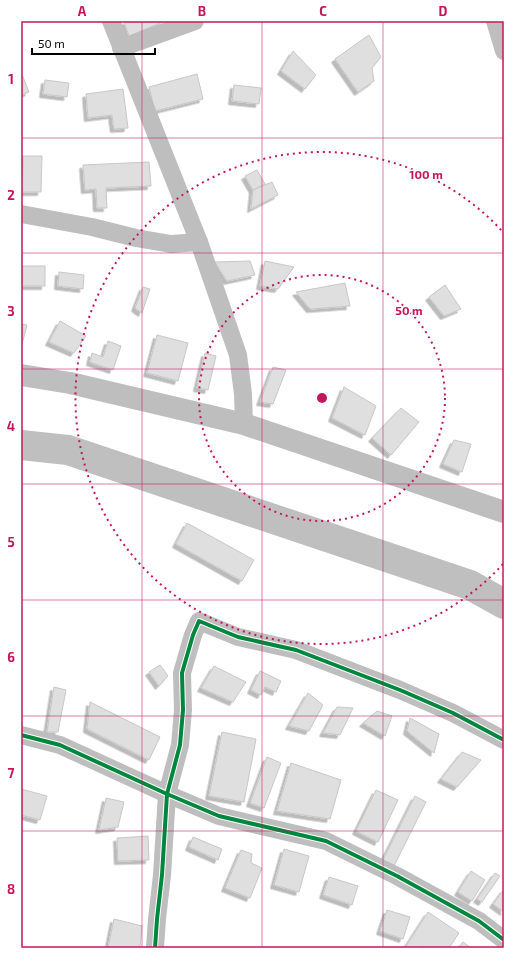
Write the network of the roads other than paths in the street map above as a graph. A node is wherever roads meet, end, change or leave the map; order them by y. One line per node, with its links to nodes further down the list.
1 (111, 21): 4 (street)
2 (195, 21): 4 (street)
3 (495, 21): 5 (street)
4 (121, 48): 7 (street)
5 (504, 51)
6 (21, 214): 7 (street)
7 (199, 242): 9 (street)
8 (21, 375): 9 (street)
9 (244, 424): 10 (street)
10 (504, 512)
11 (21, 735): 13 (street)
12 (504, 740): 13 (street)
13 (167, 794): 14 (street); 15 (street)
14 (504, 940)
15 (155, 948)

